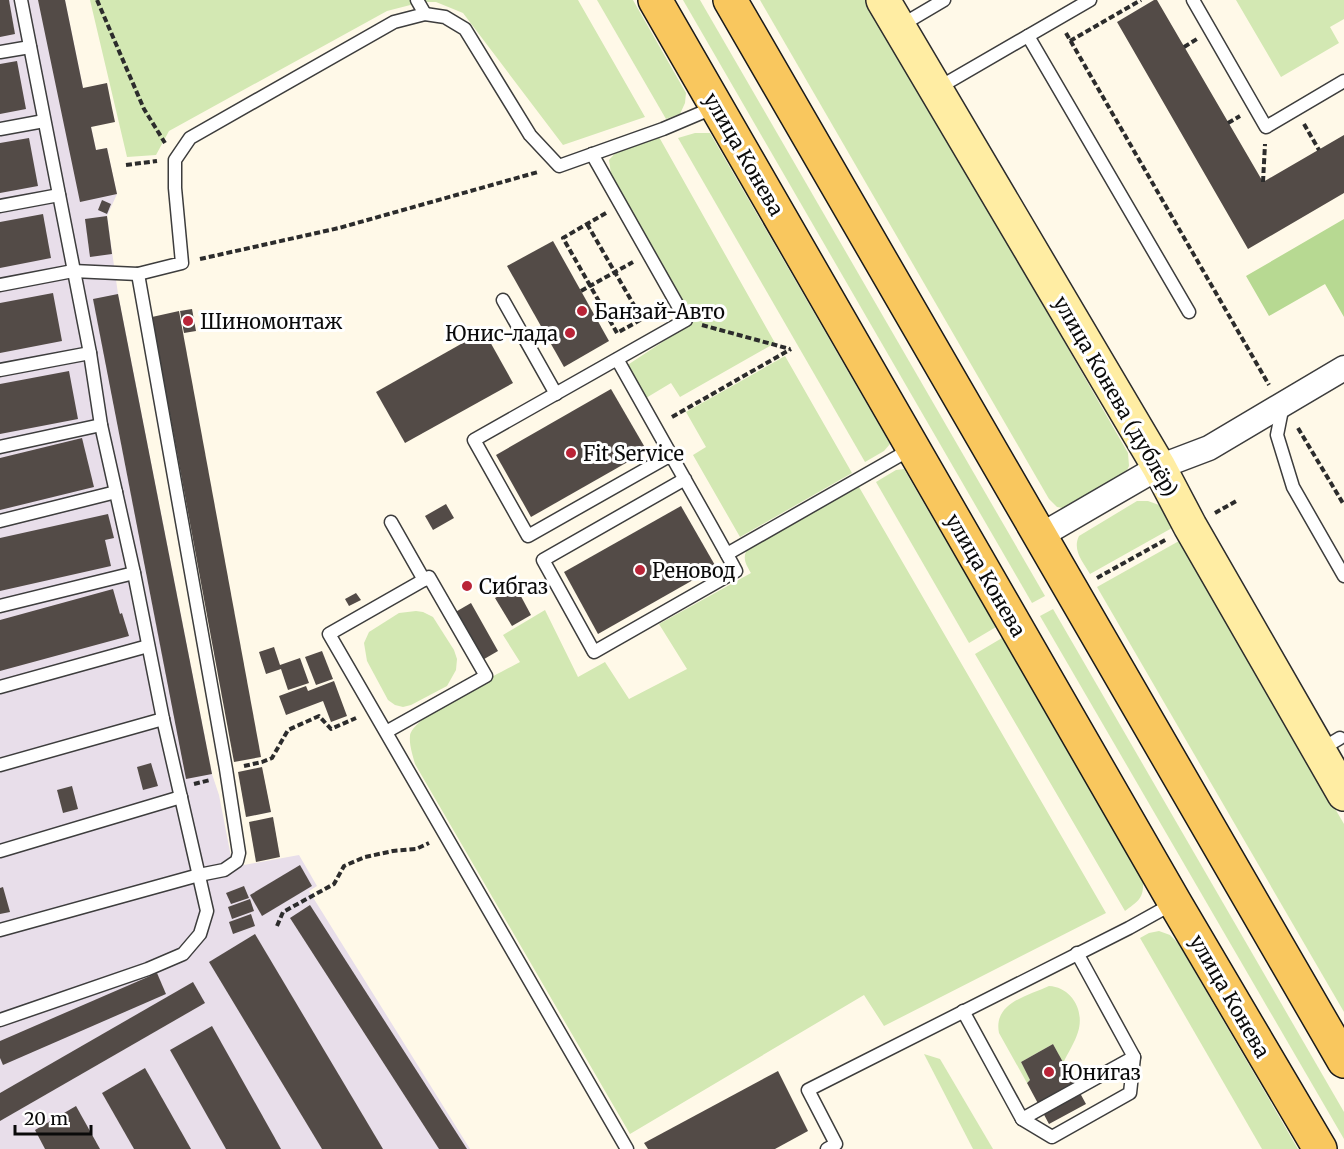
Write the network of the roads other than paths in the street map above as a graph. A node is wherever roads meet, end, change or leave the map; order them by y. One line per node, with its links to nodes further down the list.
1 (21, 0): 11 (lane)
2 (417, 0): 9 (lane)
3 (655, 0): 15 (main road, улица Конева)
4 (730, 0): 41 (main road)
5 (944, 0): 8 (lane)
6 (1090, 0): 10 (lane)
7 (1193, 0): 13 (lane)
8 (891, 13): 14 (main road, улица Конева (дублёр))
9 (425, 14): 18 (lane); 22 (lane)
10 (1028, 36): 14 (lane); 25 (lane)
11 (30, 47): 12 (lane); 16 (lane)
12 (0, 52)
13 (1344, 81)
14 (935, 90): 36 (main road, улица Конева (дублёр))
15 (716, 106): 18 (lane); 34 (main road, улица Конева)
16 (44, 121): 17 (lane); 19 (lane)
17 (0, 129)
18 (592, 154): 27 (lane)
19 (59, 195): 20 (lane); 21 (lane)
20 (0, 206)
21 (74, 271): 22 (lane); 23 (lane); 26 (lane)
22 (138, 274): 55 (lane)
23 (0, 285)
24 (503, 300): 30 (lane)
25 (1189, 312)
26 (90, 353): 29 (lane); 32 (lane)
27 (617, 359): 30 (lane); 35 (lane)
28 (1344, 368): 31 (street)
29 (0, 370)
30 (556, 394): 35 (lane)
31 (1284, 404): 36 (street); 44 (lane)
32 (101, 424): 33 (lane); 38 (lane)
33 (0, 447)
34 (912, 448): 42 (lane); 56 (main road, улица Конева)
35 (671, 455): 37 (lane)
36 (1159, 467): 41 (street); 53 (main road, улица Конева (дублёр))
37 (685, 479): 42 (lane); 42 (lane)
38 (116, 492): 39 (lane); 43 (lane)
39 (0, 521)
40 (391, 522): 45 (lane)
41 (1040, 536): 62 (main road)
42 (727, 554)
43 (134, 573): 46 (lane); 47 (lane)
44 (1344, 576)
45 (424, 580): 50 (lane); 50 (lane)
46 (0, 606)
47 (148, 646): 48 (lane); 49 (lane)
48 (0, 687)
49 (163, 719): 51 (lane); 52 (lane)
50 (386, 732): 64 (lane)
51 (0, 765)
52 (179, 792): 54 (lane); 55 (lane)
53 (1344, 794)
54 (0, 851)
55 (199, 875): 57 (lane); 60 (lane)
56 (1175, 903): 58 (lane); 66 (main road, улица Конева)
57 (0, 930)
58 (1077, 953): 59 (lane); 61 (lane)
59 (963, 1011): 63 (lane); 65 (lane)
60 (0, 1020)
61 (1134, 1057): 63 (lane); 63 (lane)
62 (1344, 1060)
63 (1022, 1119)
64 (627, 1149)
65 (827, 1149)
66 (1320, 1149)

